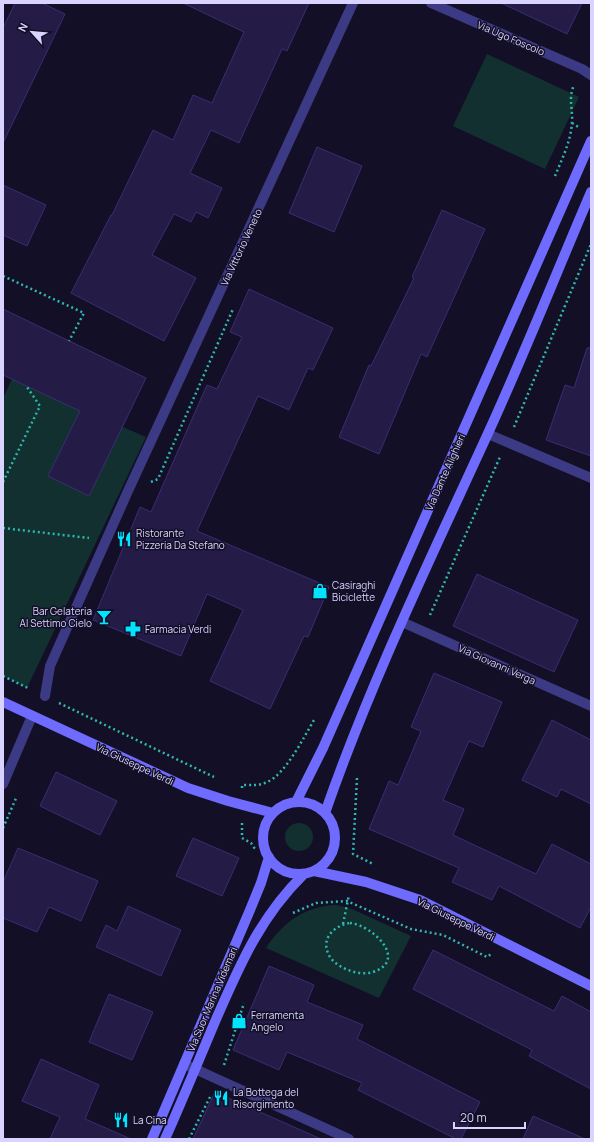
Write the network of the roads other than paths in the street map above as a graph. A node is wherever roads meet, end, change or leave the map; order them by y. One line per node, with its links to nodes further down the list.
1 (353, 3): 9 (street, Via Vittorio Veneto)
2 (431, 3): 3 (street, Via Ugo Foscolo)
3 (587, 72)
4 (591, 141): 14 (street, Via Dante Alighieri)
5 (591, 192): 6 (street)
6 (488, 434): 7 (street); 8 (street)
7 (591, 478)
8 (402, 622): 11 (street, Via Giovanni Verga); 16 (street)
9 (45, 696)
10 (3, 702): 12 (street, Via Giuseppe Verdi)
11 (591, 706)
12 (32, 716): 13 (street); 15 (street, Via Giuseppe Verdi)
13 (3, 784)
14 (296, 802): 15 (street); 16 (street)
15 (273, 813): 17 (street)
16 (325, 813): 18 (street)
17 (269, 857): 18 (street); 20 (street, Via Suor Marina Videmari)
18 (309, 872): 19 (street, Via Giuseppe Verdi); 21 (street, Via Suor Marina Videmari)
19 (591, 986)
20 (184, 1064): 21 (street); 22 (street, Via Suor Marina Videmari)
21 (196, 1068): 23 (street, Via Suor Marina Videmari); 24 (street)
22 (152, 1139)
23 (166, 1139)
24 (349, 1139)

